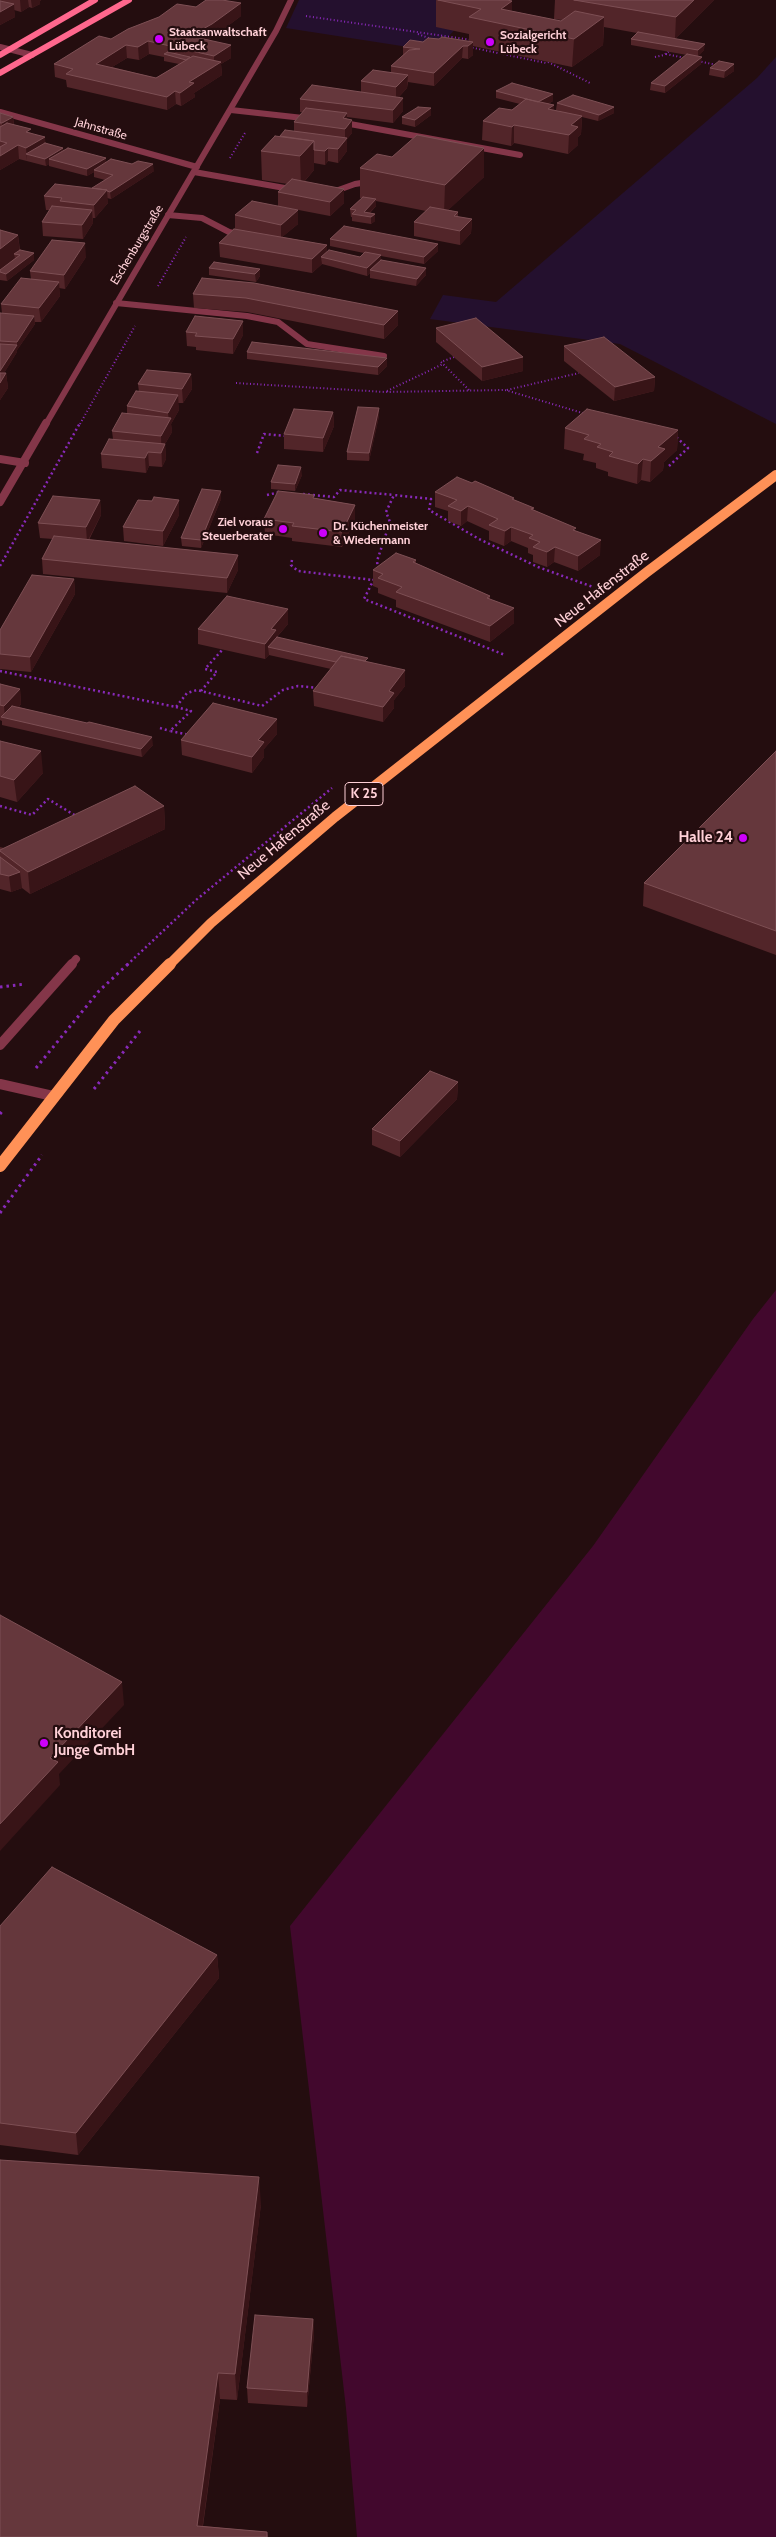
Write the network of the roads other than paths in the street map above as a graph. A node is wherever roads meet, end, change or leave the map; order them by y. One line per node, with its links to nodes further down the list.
1 (96, 0): 5 (main road)
2 (129, 0): 7 (main road)
3 (291, 0): 9 (street, Eschenburgstraße)
4 (0, 47): 5 (street)
5 (10, 49): 6 (main road); 7 (street)
6 (0, 55)
7 (32, 55): 8 (main road)
8 (0, 73)
9 (231, 110): 11 (street); 14 (street, Eschenburgstraße)
10 (0, 112): 14 (street, Jahnstraße)
11 (317, 119)
12 (334, 121): 13 (street)
13 (520, 155)
14 (195, 170): 16 (street, Jahnstraße); 18 (street, Eschenburgstraße)
15 (384, 176): 17 (street)
16 (304, 191)
17 (323, 195)
18 (168, 215): 19 (street); 20 (street, Eschenburgstraße)
19 (249, 236)
20 (116, 303): 21 (street); 23 (street, Eschenburgstraße)
21 (384, 356)
22 (0, 459): 23 (street)
23 (25, 463): 25 (street, Eschenburgstraße)
24 (776, 475): 30 (main road, Neue Hafenstraße / K 25)
25 (4, 488): 26 (street, Eschenburgstraße)
26 (0, 502)
27 (76, 959): 28 (street)
28 (0, 1045)
29 (0, 1084): 30 (street)
30 (53, 1096): 31 (main road, Neue Hafenstraße / K 25)
31 (0, 1166)

